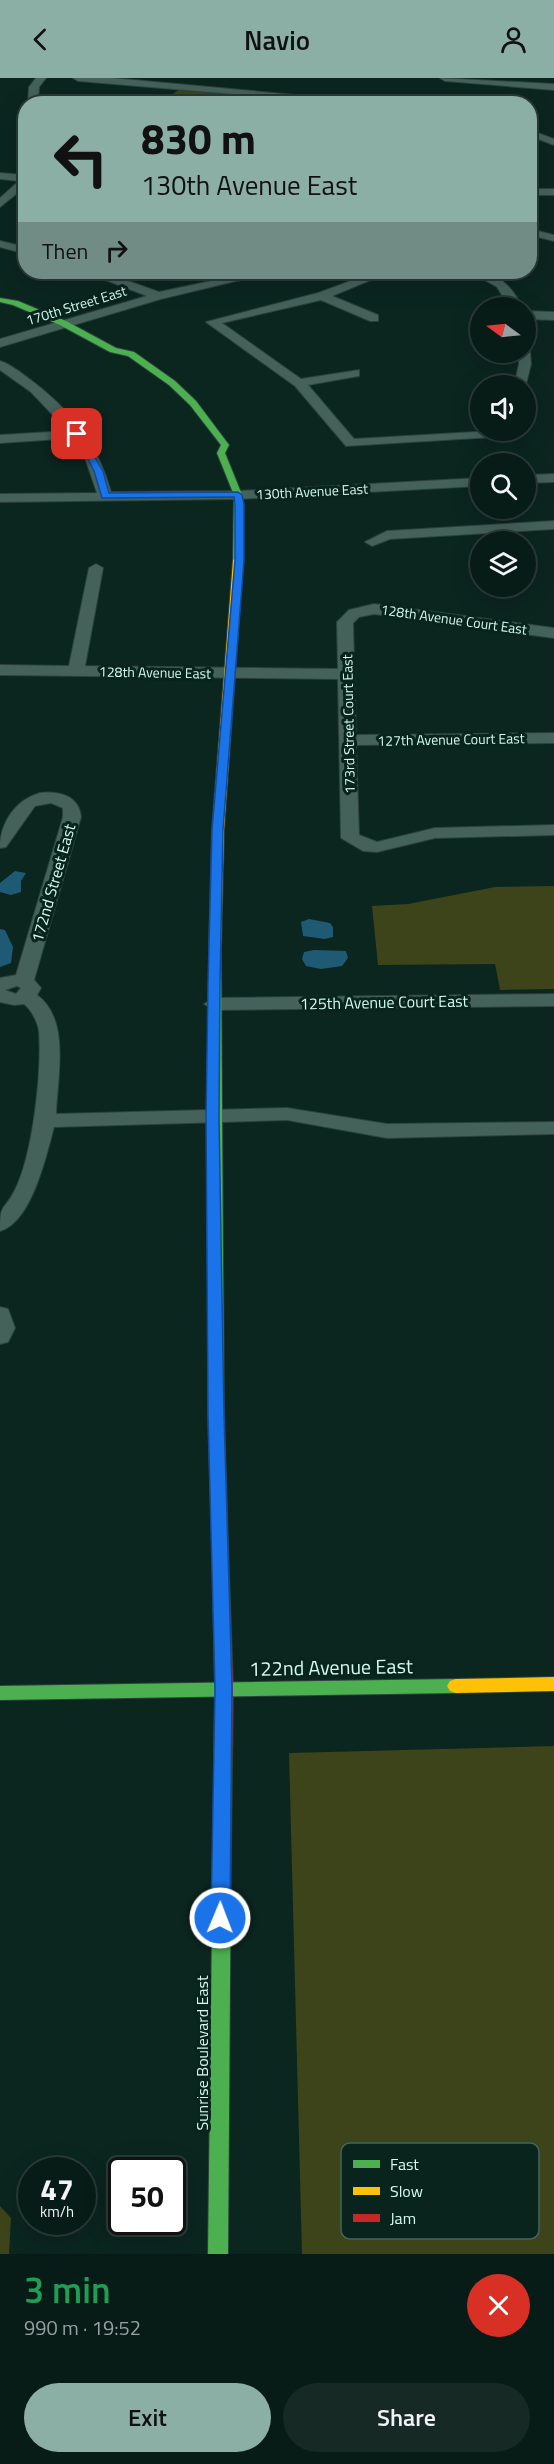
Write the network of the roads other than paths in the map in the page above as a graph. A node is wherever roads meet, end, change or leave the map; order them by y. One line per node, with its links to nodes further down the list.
1 (41, 78): 5 (street)
2 (78, 78): 6 (street)
3 (445, 78): 4 (street)
4 (554, 87)
5 (33, 96)
6 (293, 96)
7 (537, 136): 8 (street)
8 (554, 142)
9 (0, 176): 10 (street)
10 (18, 178)
11 (18, 187): 14 (street)
12 (537, 192): 13 (street)
13 (554, 192)
14 (0, 204)
15 (537, 234): 16 (street)
16 (554, 238)
17 (0, 244): 18 (street)
18 (18, 249)
19 (113, 279): 24 (street)
20 (235, 279): 24 (street, 170th Street East)
21 (366, 279): 25 (street)
22 (490, 279): 26 (street)
23 (0, 293): 28 (street)
24 (158, 296): 32 (street, 170th Street East)
25 (322, 296): 31 (street); 37 (street)
26 (513, 297)
27 (0, 300): 28 (street)
28 (15, 303): 32 (street, Sunrise Boulevard East)
29 (536, 315): 30 (street)
30 (554, 316)
31 (374, 318)
32 (63, 323): 33 (street, 170th Street East); 34 (street, Sunrise Boulevard East)
33 (0, 343)
34 (113, 350): 38 (street, Sunrise Boulevard East); 43 (street, Sunrise Boulevard East)
35 (0, 366): 39 (street)
36 (355, 373): 37 (street)
37 (299, 383): 40 (street)
38 (157, 390)
39 (77, 434): 41 (street); 48 (street)
40 (470, 435)
41 (0, 439)
42 (205, 447): 43 (street)
43 (221, 453): 47 (street, Sunrise Boulevard East)
44 (554, 478): 45 (street)
45 (536, 479)
46 (470, 483): 47 (street, 130th Avenue East)
47 (238, 495): 48 (street, 130th Avenue East); 57 (street, Sunrise Boulevard East)
48 (105, 496): 49 (street, 130th Avenue East)
49 (0, 498)
50 (554, 525): 51 (street)
51 (372, 542)
52 (96, 568): 56 (street)
53 (354, 613): 54 (street, 128th Avenue Court East); 58 (street, 173rd Street Court East)
54 (554, 633)
55 (0, 670): 56 (street, 128th Avenue East)
56 (76, 671): 57 (street, 128th Avenue East)
57 (230, 673): 58 (street, 128th Avenue East); 66 (street, Sunrise Boulevard East)
58 (347, 674): 60 (street, 173rd Street Court East)
59 (554, 738): 60 (street, 127th Avenue Court East)
60 (348, 740): 61 (street, 173rd Street Court East)
61 (554, 830)
62 (0, 843): 64 (street, 172nd Street East)
63 (1, 987): 64 (street)
64 (25, 989): 68 (street)
65 (554, 1000): 66 (street, 125th Avenue Court East)
66 (214, 1005): 67 (street, Sunrise Boulevard East)
67 (212, 1118): 68 (street); 69 (street); 74 (street, Sunrise Boulevard East)
68 (45, 1121): 70 (street)
69 (554, 1128)
70 (0, 1224)
71 (0, 1315): 72 (street)
72 (0, 1336)
73 (554, 1684): 74 (street, 122nd Avenue East)
74 (224, 1688): 75 (street, 122nd Avenue East); 76 (street, Sunrise Boulevard East)
75 (0, 1693)
76 (219, 2254)

